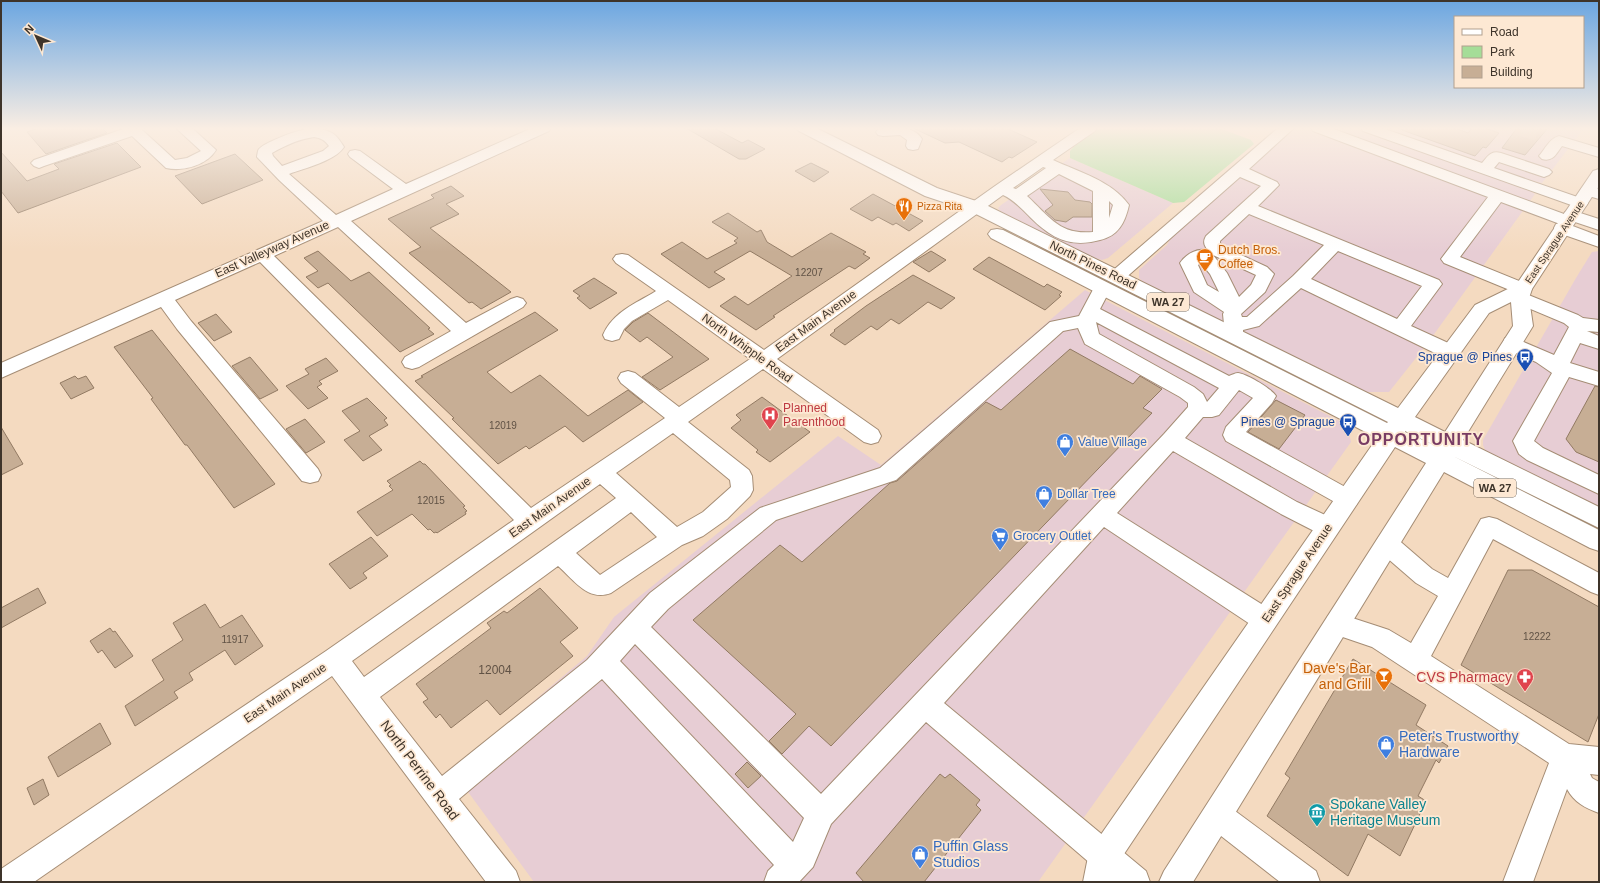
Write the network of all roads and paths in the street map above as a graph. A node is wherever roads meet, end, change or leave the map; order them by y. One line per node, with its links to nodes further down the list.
1 (376, 169): 13 (street)
2 (448, 169): 13 (street, East Valleyway Avenue)
3 (886, 169): 18 (main road, North Pines Road / WA 27)
4 (1044, 169): 14 (street, East Main Avenue)
5 (1059, 169): 14 (street)
6 (1429, 169): 15 (street)
7 (1485, 169): 17 (street)
8 (1536, 169): 11 (street)
9 (1238, 170): 16 (street); 26 (street)
10 (280, 172): 19 (street)
11 (1544, 172)
12 (1599, 174): 17 (main road, East Sprague Avenue)
13 (404, 190): 19 (street, East Valleyway Avenue)
14 (1009, 193): 18 (street, East Main Avenue)
15 (1498, 195): 17 (street); 25 (street)
16 (1248, 208): 22 (street); 27 (street)
17 (1578, 209): 20 (street); 21 (street); 31 (main road, East Sprague Avenue)
18 (969, 212): 26 (main road, North Pines Road / WA 27); 44 (street, East Main Avenue)
19 (337, 220): 23 (street, East Valleyway Avenue); 39 (street)
20 (1599, 225)
21 (1599, 242)
22 (1335, 244): 28 (street); 29 (street)
23 (262, 254): 32 (street, East Valleyway Avenue); 65 (street)
24 (622, 259): 30 (street, North Whipple Road)
25 (1450, 259): 28 (street); 31 (street)
26 (1109, 282): 34 (street); 35 (main road, North Pines Road / WA 27); 46 (main road, North Pines Road / WA 27)
27 (1263, 282): 29 (street); 35 (street)
28 (1433, 284): 36 (street)
29 (1293, 286): 35 (street); 36 (street)
30 (668, 292): 40 (street); 44 (street, North Whipple Road)
31 (1521, 294): 37 (street); 41 (main road, East Sprague Avenue); 42 (main road, East Sprague Avenue)
32 (164, 298): 48 (street, East Valleyway Avenue); 59 (street)
33 (517, 303): 39 (street)
34 (1088, 316): 51 (street); 52 (street); 75 (street)
35 (1234, 323): 54 (main road, North Pines Road / WA 27)
36 (1400, 329): 42 (street)
37 (1577, 329): 38 (street); 43 (street)
38 (1598, 329)
39 (464, 332): 45 (street)
40 (612, 335)
41 (1512, 343): 43 (street); 57 (main road, East Sprague Avenue)
42 (1450, 352): 54 (main road, East Sprague Avenue)
43 (1562, 359): 47 (street); 50 (street); 60 (street)
44 (763, 360): 53 (street, East Main Avenue); 55 (street, North Whipple Road)
45 (412, 362)
46 (1251, 364): 51 (street); 54 (main road, North Pines Road / WA 27)
47 (1599, 367)
48 (1, 371)
49 (628, 378): 53 (street)
50 (1599, 379)
51 (1234, 383): 52 (street); 62 (street)
52 (1198, 409): 56 (street)
53 (676, 420): 58 (street, East Main Avenue); 67 (street)
54 (1397, 427): 57 (main road, WA 27); 62 (main road, East Sprague Avenue)
55 (871, 436)
56 (1171, 440): 63 (street); 66 (street)
57 (1445, 452): 64 (main road, WA 27); 68 (main road, WA 27); 69 (main road, East Sprague Avenue)
58 (600, 472): 61 (street); 65 (street, East Main Avenue)
59 (310, 475)
60 (1599, 485)
61 (632, 499): 67 (street); 70 (street)
62 (1348, 499): 66 (main road, East Sprague Avenue)
63 (1102, 514): 73 (street); 80 (street)
64 (1599, 518)
65 (530, 521): 76 (street, East Main Avenue)
66 (1328, 527): 73 (main road, East Sprague Avenue)
67 (674, 538): 70 (street)
68 (1599, 541)
69 (1387, 544): 72 (street); 74 (main road, East Sprague Avenue)
70 (558, 552): 79 (street)
71 (1599, 585): 72 (street)
72 (1452, 592): 78 (street)
73 (1265, 620): 87 (main road, East Sprague Avenue)
74 (1337, 624): 78 (street); 86 (main road, East Sprague Avenue)
75 (634, 627): 77 (street); 85 (street)
76 (335, 659): 79 (street, North Perrine Road); 89 (street, East Main Avenue)
77 (603, 660): 83 (street); 88 (street)
78 (1415, 660): 81 (street)
79 (362, 694): 83 (street, North Perrine Road)
80 (925, 704): 85 (street); 87 (street)
81 (1565, 757): 82 (street); 84 (street); 94 (street)
82 (1599, 761)
83 (440, 796): 90 (street, North Perrine Road)
84 (1599, 799)
85 (821, 814): 88 (street)
86 (1217, 815): 92 (main road, East Sprague Avenue); 93 (street)
87 (1102, 869): 91 (street)
88 (787, 874)
89 (8, 882)
90 (505, 882)
91 (1135, 882)
92 (1175, 882)
93 (1305, 882)
94 (1518, 882)

